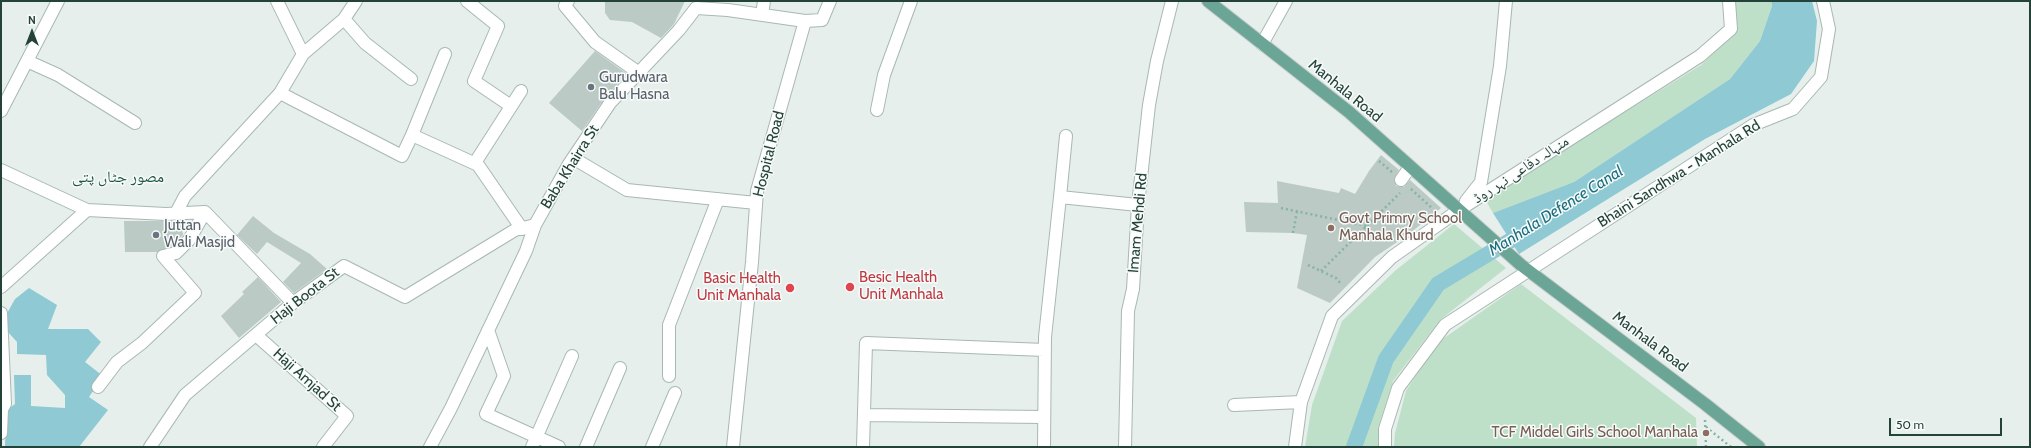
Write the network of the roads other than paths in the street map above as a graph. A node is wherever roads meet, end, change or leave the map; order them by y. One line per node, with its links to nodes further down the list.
1 (58, 1): 22 (street)
2 (277, 1): 20 (street)
3 (356, 1): 17 (street)
4 (467, 1): 27 (street)
5 (568, 1): 23 (street)
6 (764, 1): 16 (street)
7 (830, 1): 18 (street)
8 (912, 1): 29 (street)
9 (1172, 1): 41 (street, Imam Mehdi Rd)
10 (1208, 1): 19 (main road, Manhala Road)
11 (1286, 1): 19 (street)
12 (1506, 1): 43 (street)
13 (1729, 1): 43 (street, منہالہ دفاعی نہر روڈ)
14 (1823, 1): 48 (street, Bhaini Sandhwa - Manhala Rd)
15 (696, 5): 16 (street, Baba Khairra St); 23 (street, Baba Khairra St)
16 (762, 15): 18 (street, Baba Khairra St)
17 (344, 19): 20 (street); 24 (street)
18 (805, 20): 40 (street, Hospital Road)
19 (1262, 44): 35 (main road, Manhala Road)
20 (303, 54): 26 (street)
21 (445, 54): 31 (street)
22 (27, 61): 28 (street); 30 (street)
23 (639, 73): 34 (street, Baba Khairra St)
24 (411, 79)
25 (521, 91): 27 (street)
26 (280, 93): 31 (street); 45 (street)
27 (511, 106): 33 (street)
28 (1, 110)
29 (877, 110)
30 (135, 123)
31 (412, 135): 47 (street)
32 (1066, 136): 38 (street)
33 (478, 158)
34 (573, 158): 39 (street); 46 (street, Baba Khairra St)
35 (1410, 167): 37 (street); 43 (main road, Manhala Road)
36 (1, 170): 42 (street)
37 (1401, 185)
38 (1060, 197): 41 (street); 54 (street)
39 (718, 199): 40 (street); 57 (street)
40 (756, 203): 72 (street, Hospital Road)
41 (1138, 205): 75 (street, Imam Mehdi Rd)
42 (87, 210): 45 (street); 49 (street)
43 (1459, 210): 48 (main road, Manhala Road); 60 (street, منہالہ دفاعی نہر روڈ)
44 (205, 212): 45 (street); 50 (street); 58 (street)
45 (176, 213)
46 (535, 225): 47 (street, Haji Boota St); 52 (street, Baba Khairra St)
47 (522, 228): 50 (street, Haji Boota St)
48 (1525, 268): 77 (street, Bhaini Sandhwa - Manhala Rd); 78 (main road, Manhala Road)
49 (1, 287)
50 (293, 303): 53 (street, Haji Boota St)
51 (1, 313): 64 (street)
52 (488, 330): 65 (street); 68 (street, Baba Khairra St)
53 (256, 335): 66 (street, Haji Boota St); 67 (street, Haji Amjad St)
54 (1044, 350): 62 (street); 63 (street)
55 (572, 356): 65 (street)
56 (620, 368): 70 (street)
57 (669, 376)
58 (98, 387)
59 (675, 393): 71 (street)
60 (1301, 402): 61 (street); 76 (street, منہالہ دفاعی نہر روڈ)
61 (1234, 405)
62 (864, 415): 63 (street); 73 (street)
63 (1044, 417): 74 (street)
64 (1, 433)
65 (534, 442): 69 (street)
66 (150, 447)
67 (323, 447)
68 (430, 447)
69 (559, 447)
70 (586, 447)
71 (652, 447)
72 (733, 447)
73 (863, 447)
74 (1044, 447)
75 (1125, 447)
76 (1295, 447)
77 (1385, 447)
78 (1759, 447)

